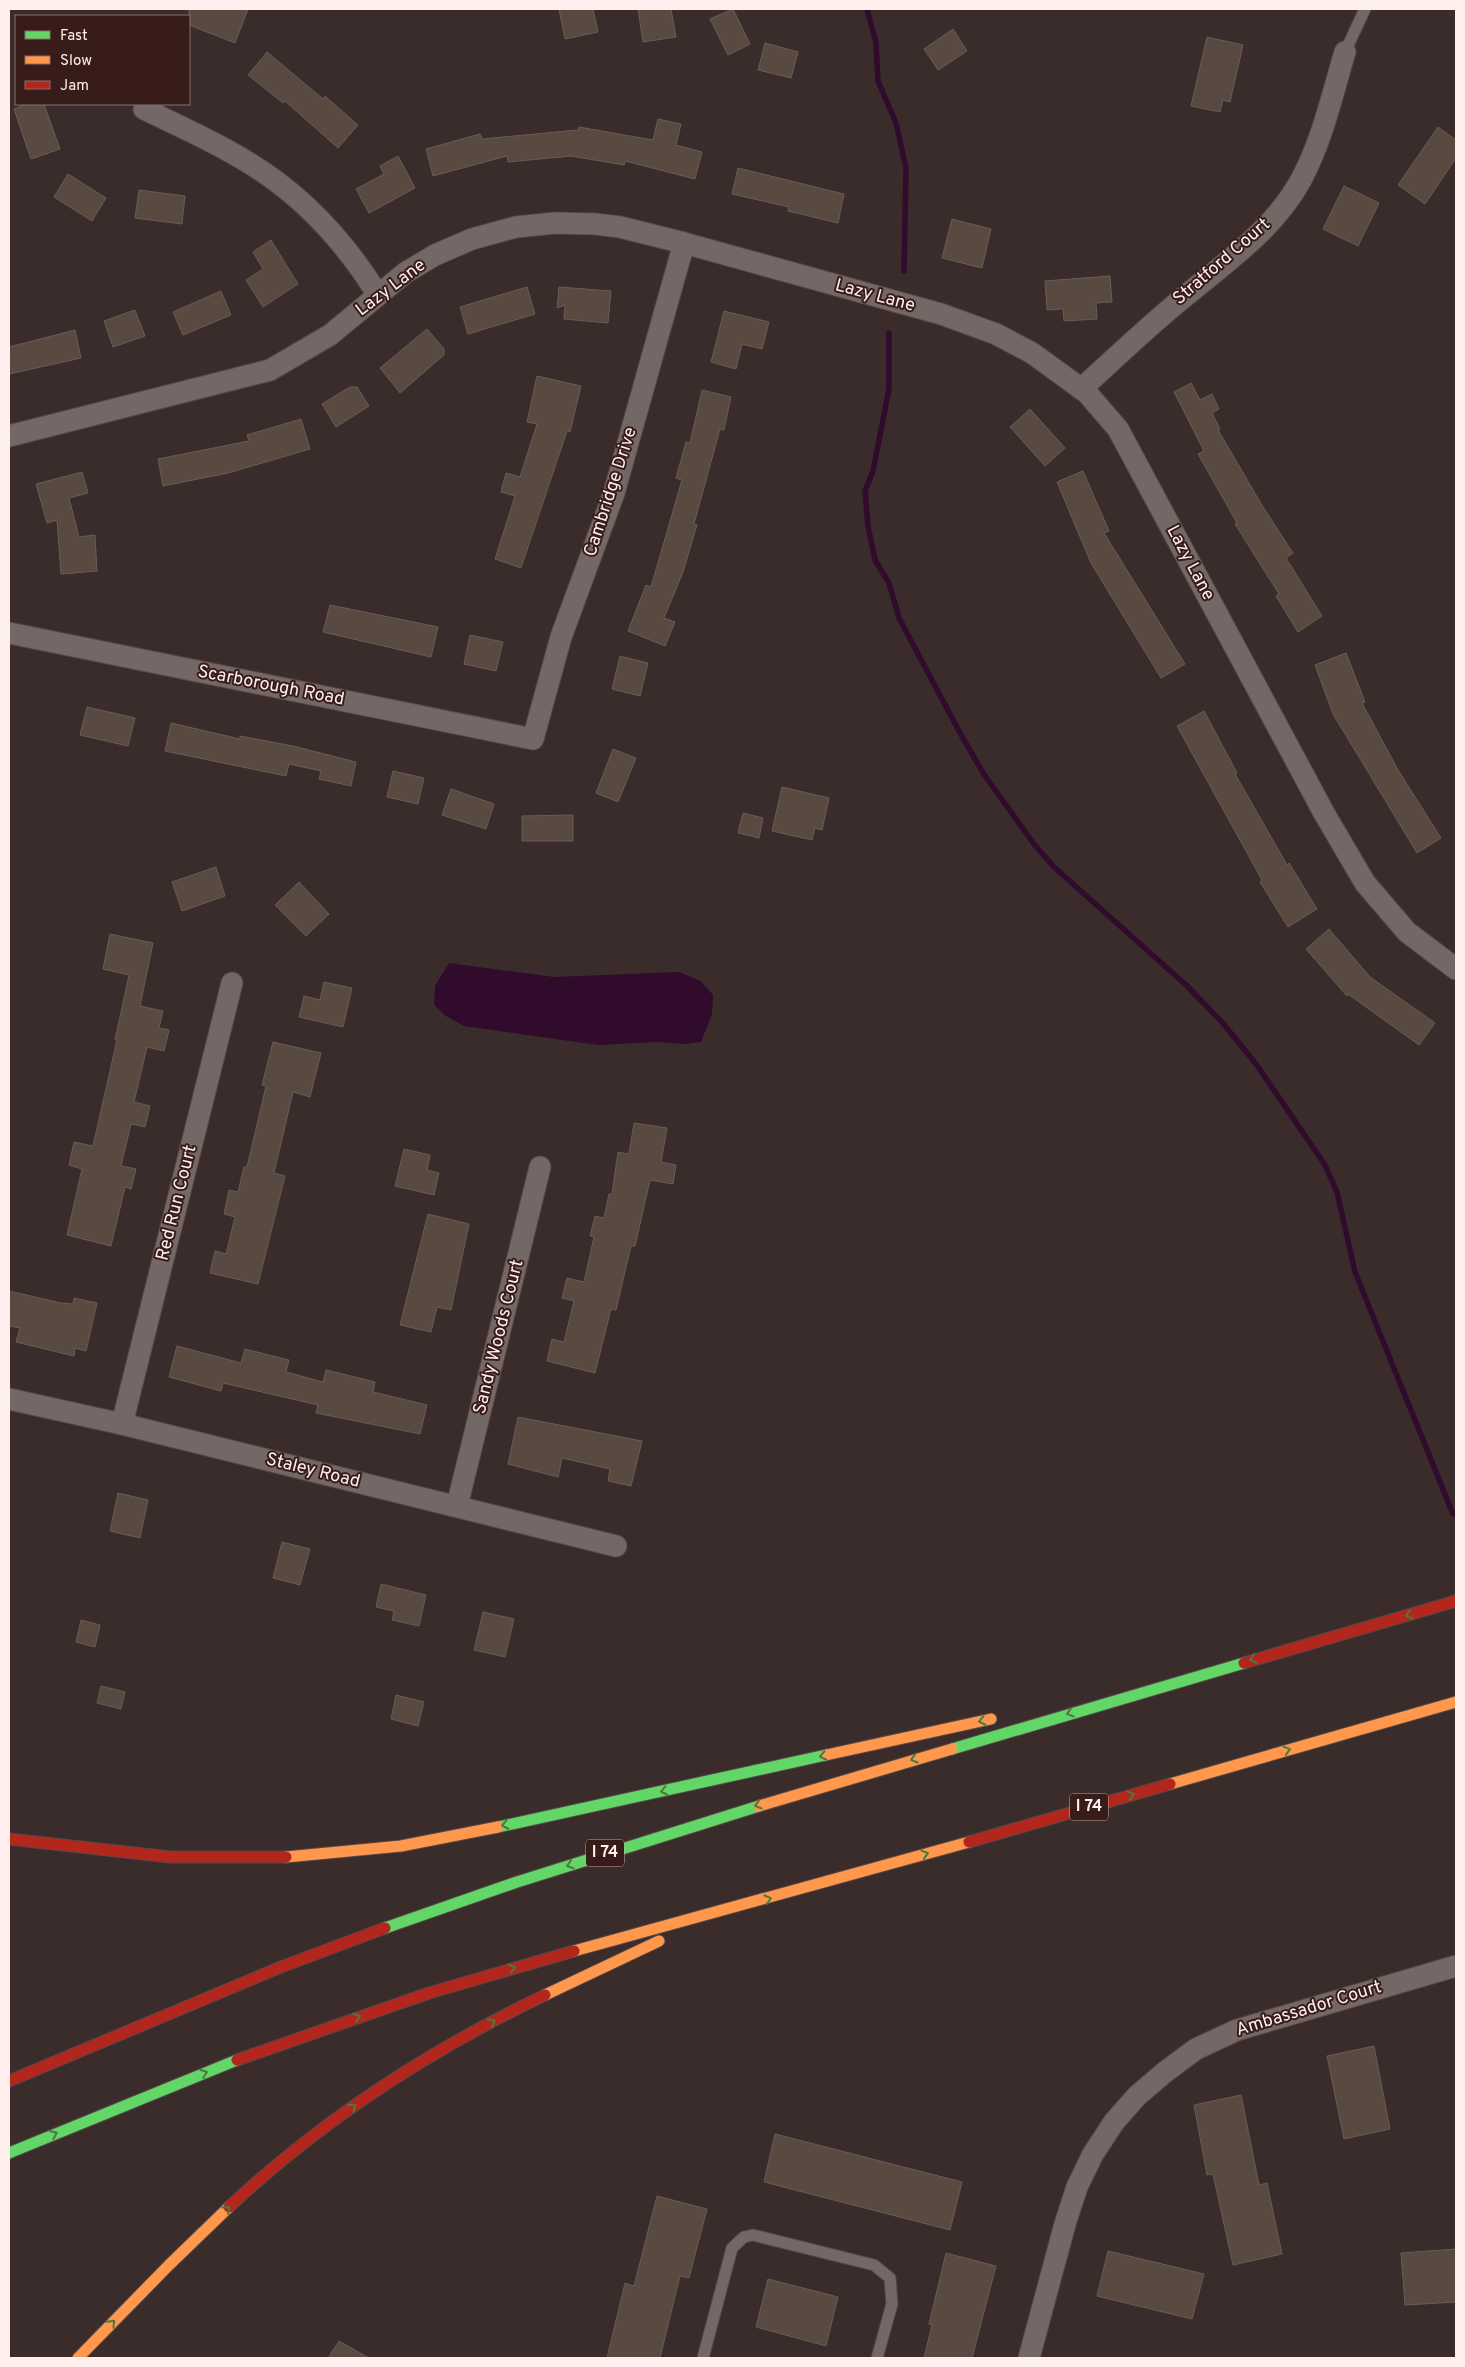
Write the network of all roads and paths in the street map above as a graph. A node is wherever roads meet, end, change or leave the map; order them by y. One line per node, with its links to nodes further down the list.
1 (1365, 9): 2 (lane)
2 (1345, 52): 6 (street, Stratford Court)
3 (144, 109): 5 (street)
4 (684, 243): 5 (street, Lazy Lane); 6 (street, Lazy Lane); 9 (street, Cambridge Drive)
5 (378, 295): 7 (street, Lazy Lane)
6 (1081, 389): 10 (street, Lazy Lane)
7 (9, 436)
8 (9, 633): 9 (street, Scarborough Road)
9 (533, 739)
10 (1456, 969)
11 (232, 983): 14 (street, Red Run Court)
12 (540, 1167): 15 (street, Sandy Woods Court)
13 (9, 1399): 14 (street, Staley Road)
14 (122, 1424): 15 (street, Staley Road)
15 (457, 1506): 16 (street, Staley Road)
16 (616, 1546)
17 (1456, 1601): 18 (highway, I 74, one-way to 18)
18 (1217, 1670): 19 (highway); 25 (highway, I 74, one-way to 25)
19 (1072, 1702)
20 (1456, 1702): 23 (highway, I 74, one-way to 20)
21 (1004, 1716): 22 (highway, one-way to 22)
22 (9, 1839)
23 (721, 1912): 26 (highway, I 74, one-way to 23); 27 (highway, one-way to 23)
24 (1456, 1966): 30 (street, Ambassador Court)
25 (9, 2081)
26 (9, 2153)
27 (80, 2357)
28 (703, 2358): 29 (lane)
29 (877, 2358)
30 (1029, 2358)

